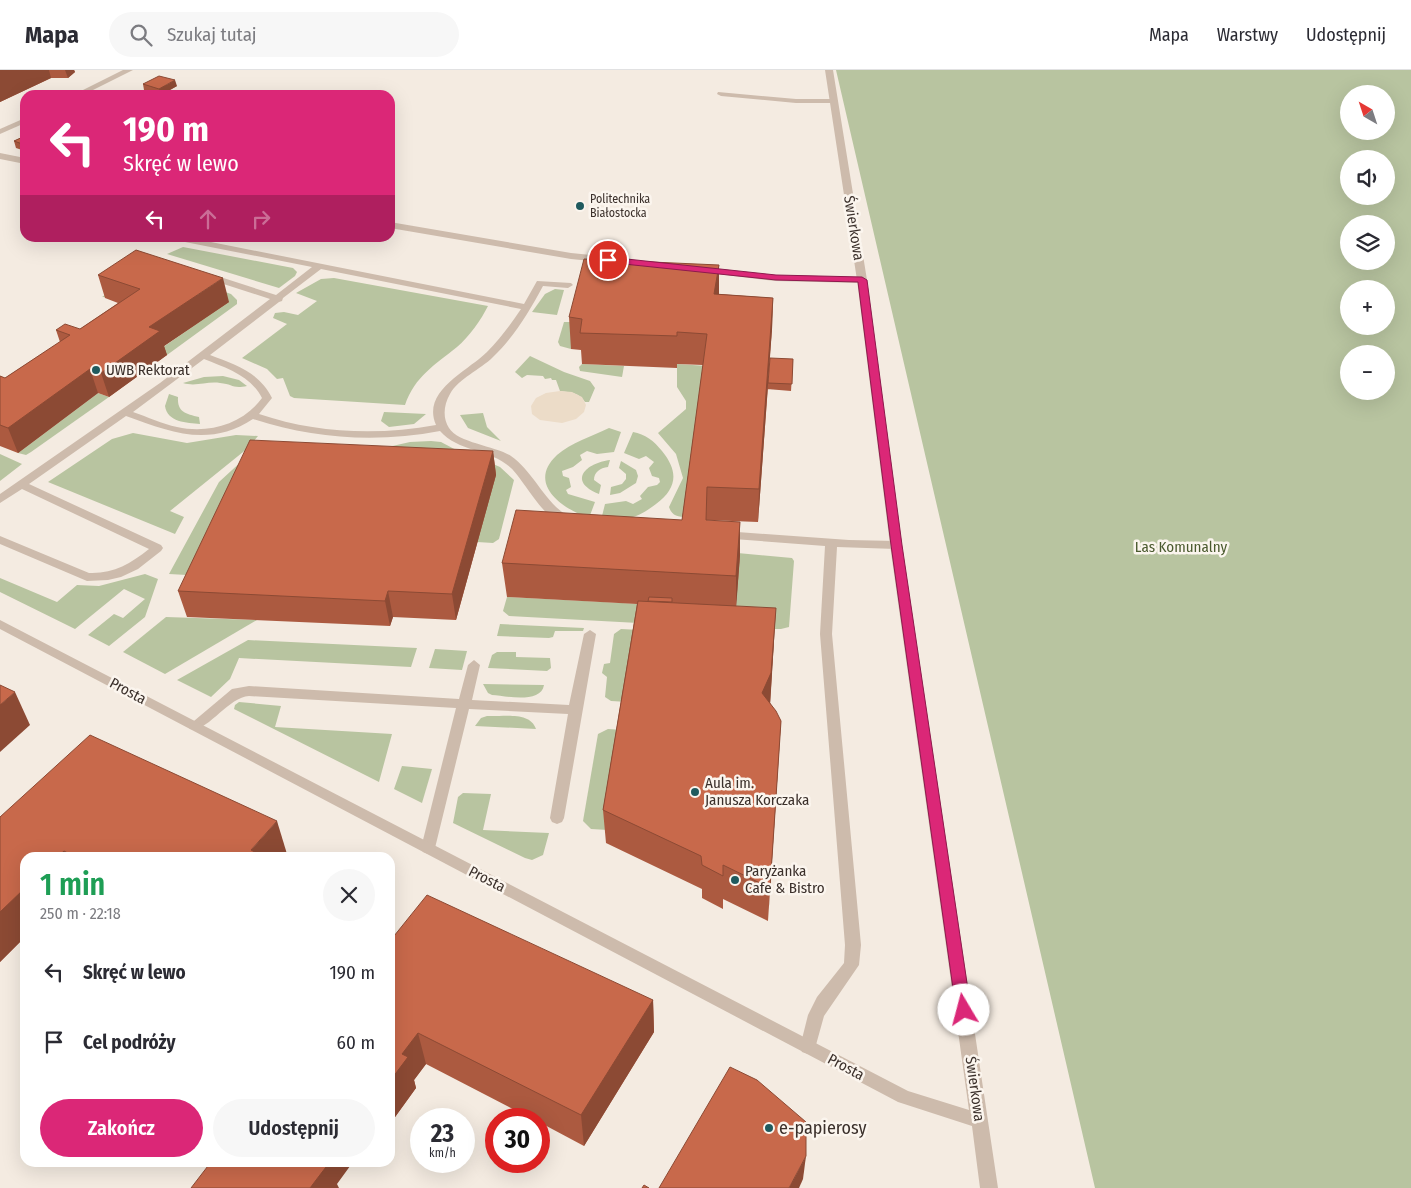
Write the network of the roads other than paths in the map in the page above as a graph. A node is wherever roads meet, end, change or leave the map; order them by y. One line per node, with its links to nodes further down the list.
1 (129, 70): 3 (street)
2 (828, 70): 5 (street, Świerkowa)
3 (88, 90)
4 (721, 94): 5 (street)
5 (834, 101): 16 (street, Świerkowa)
6 (20, 122): 7 (street)
7 (0, 132)
8 (0, 156): 9 (street)
9 (20, 160)
10 (395, 226): 12 (street)
11 (200, 242): 13 (street)
12 (639, 263)
13 (319, 266): 18 (street); 19 (street)
14 (688, 268): 16 (street)
15 (199, 273): 18 (street)
16 (862, 280): 30 (street, Świerkowa)
17 (568, 285): 19 (street)
18 (279, 299): 20 (street)
19 (526, 307): 23 (street)
20 (202, 355): 21 (street); 22 (street)
21 (127, 412): 22 (street); 24 (street)
22 (253, 416): 23 (street)
23 (444, 427): 26 (street)
24 (20, 484): 25 (street); 28 (street)
25 (0, 499)
26 (576, 525)
27 (716, 534): 29 (street)
28 (0, 540)
29 (831, 543): 30 (street); 39 (street)
30 (896, 545): 40 (street, Świerkowa)
31 (0, 624): 36 (street, Prosta)
32 (590, 634): 35 (street)
33 (474, 664): 34 (street)
34 (464, 704): 35 (street); 36 (street); 38 (street)
35 (575, 710): 37 (street)
36 (195, 726): 38 (street, Prosta)
37 (557, 818)
38 (428, 848): 39 (street, Prosta)
39 (808, 1047): 40 (street, Prosta)
40 (980, 1121): 41 (street, Świerkowa)
41 (989, 1188)

